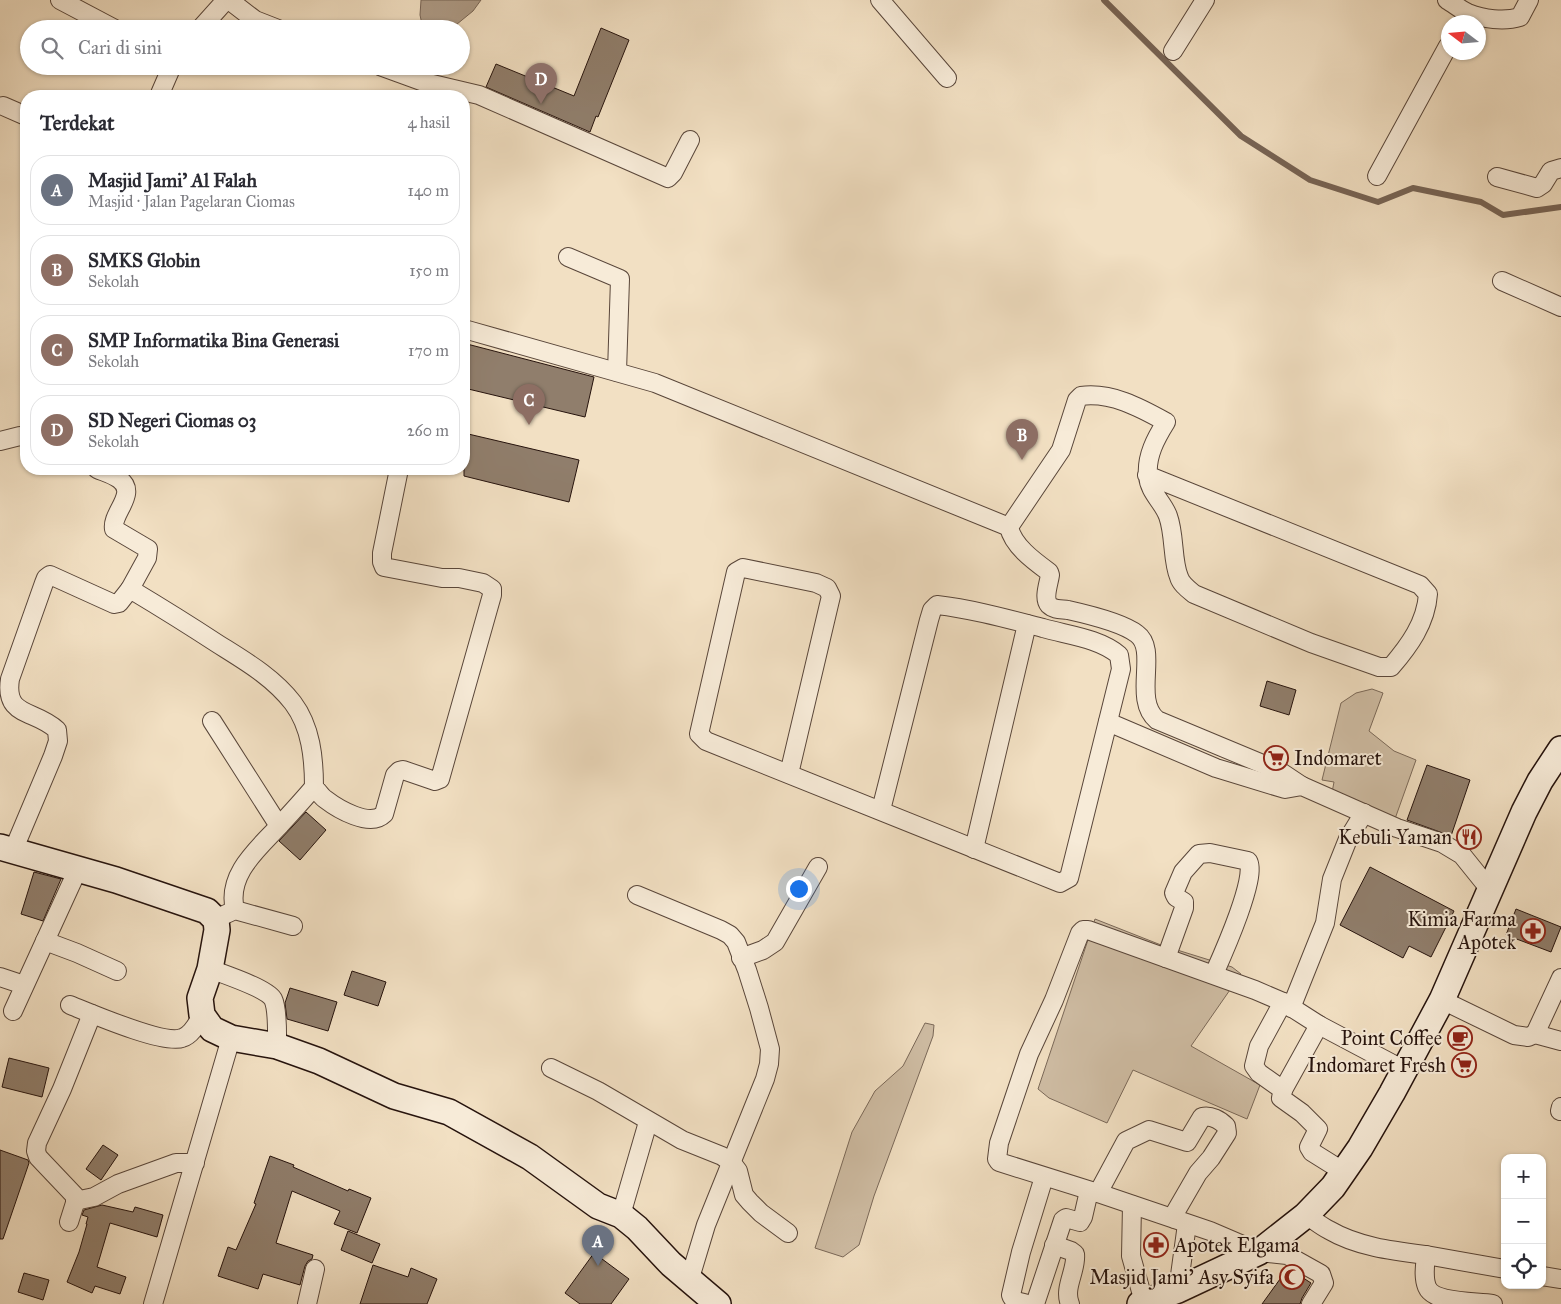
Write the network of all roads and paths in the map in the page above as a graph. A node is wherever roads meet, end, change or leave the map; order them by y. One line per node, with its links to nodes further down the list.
1 (60, 0): 9 (street)
2 (228, 0): 10 (street); 11 (street)
3 (880, 0): 16 (street)
4 (1205, 0): 12 (street)
5 (1447, 0): 7 (street)
6 (1529, 0): 8 (street)
7 (1461, 15)
8 (1486, 19)
9 (98, 20)
10 (209, 20)
11 (255, 20)
12 (1173, 51)
13 (1441, 59): 24 (street)
14 (168, 75): 17 (street)
15 (405, 75): 18 (street)
16 (947, 78)
17 (162, 90)
18 (458, 90)
19 (470, 93): 22 (street)
20 (3, 106): 21 (street)
21 (20, 113)
22 (690, 140)
23 (1561, 168): 25 (street)
24 (1377, 176)
25 (1497, 178)
26 (568, 256): 30 (street)
27 (1502, 281): 28 (street)
28 (1561, 307)
29 (470, 331): 30 (street)
30 (617, 372): 36 (street)
31 (20, 436): 32 (street)
32 (0, 441)
33 (112, 475): 37 (street)
34 (398, 475): 44 (street)
35 (1148, 475): 35 (street); 36 (street)
36 (1009, 527): 43 (street)
37 (130, 589): 44 (street); 48 (street)
38 (1027, 624): 40 (street); 45 (street); 49 (street)
39 (212, 721): 47 (street)
40 (1108, 722): 43 (street); 49 (street)
41 (1561, 749): 52 (main road)
42 (789, 774): 42 (street); 45 (street)
43 (1302, 786): 46 (street)
44 (314, 787): 47 (street)
45 (881, 810): 49 (street)
46 (1364, 813): 52 (street); 67 (street)
47 (279, 826): 54 (street)
48 (6, 849): 51 (main road)
49 (974, 849)
50 (818, 867): 57 (street)
51 (78, 869): 54 (main road); 56 (street)
52 (1491, 890): 65 (main road)
53 (637, 895): 57 (street)
54 (226, 915): 55 (street); 59 (main road)
55 (293, 926)
56 (45, 942): 60 (street); 64 (street)
57 (742, 958): 81 (street)
58 (1166, 958): 61 (street); 61 (street); 83 (street)
59 (210, 969): 70 (main road); 75 (street)
60 (117, 971)
61 (1214, 974): 67 (street)
62 (0, 977): 64 (street)
63 (1561, 978): 72 (street)
64 (24, 985): 68 (street)
65 (1442, 1000): 72 (street); 77 (main road)
66 (70, 1005): 69 (street)
67 (1287, 1005): 71 (street); 78 (street)
68 (13, 1011)
69 (92, 1014): 70 (street); 85 (street)
70 (202, 1015): 73 (main road)
71 (1319, 1025): 77 (street); 78 (street)
72 (1535, 1034): 74 (street)
73 (231, 1038): 75 (main road); 80 (street)
74 (1561, 1041)
75 (278, 1046): 87 (main road)
76 (551, 1068): 79 (street)
77 (1404, 1070): 82 (main road)
78 (1283, 1090): 82 (street)
79 (648, 1122): 81 (street); 87 (street)
80 (195, 1163): 85 (street); 103 (street)
81 (732, 1163): 91 (street); 98 (street)
82 (1344, 1172): 88 (main road)
83 (1044, 1177): 84 (street); 106 (street)
84 (1093, 1192): 86 (street); 90 (street); 92 (street)
85 (75, 1200): 89 (street)
86 (1132, 1205): 90 (street); 102 (street)
87 (621, 1215): 98 (main road)
88 (1306, 1215): 93 (main road); 94 (street)
89 (69, 1222)
90 (1181, 1222): 93 (street); 100 (street)
91 (788, 1233)
92 (1054, 1245): 107 (street); 108 (street)
93 (1259, 1252): 100 (main road); 109 (street)
94 (1426, 1255): 95 (street); 101 (street)
95 (1501, 1268)
96 (314, 1269): 104 (street)
97 (1546, 1277): 99 (street)
98 (690, 1278): 105 (main road)
99 (1561, 1279)
100 (1178, 1290): 102 (main road)
101 (1465, 1302): 110 (street)
102 (1142, 1303)
103 (153, 1304)
104 (307, 1304)
105 (718, 1304)
106 (1027, 1304)
107 (1035, 1304)
108 (1070, 1304)
109 (1311, 1304)
110 (1493, 1304)

